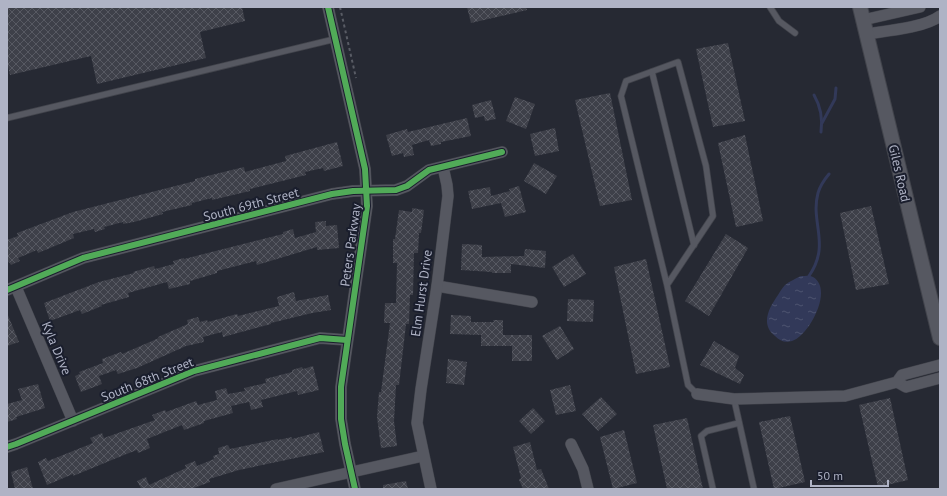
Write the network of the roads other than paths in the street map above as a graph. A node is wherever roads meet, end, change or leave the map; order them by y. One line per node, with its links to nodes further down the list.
1 (328, 7): 7 (street, Peters Parkway)
2 (770, 7): 6 (lane)
3 (920, 7): 5 (street)
4 (940, 16): 5 (street)
5 (863, 20): 18 (street, Giles Road)
6 (795, 33)
7 (335, 39): 9 (lane); 12 (street, Peters Parkway)
8 (652, 72): 13 (lane); 13 (lane); 15 (lane)
9 (7, 118)
10 (502, 152): 11 (street, South 69th Street)
11 (443, 167): 12 (street, South 69th Street); 14 (street, Elm Hurst Drive)
12 (367, 191): 16 (street, South 69th Street); 19 (street, Peters Parkway)
13 (694, 245): 15 (lane)
14 (437, 286): 17 (street); 29 (street, Elm Hurst Drive)
15 (667, 286): 23 (lane)
16 (11, 288): 25 (street, Kyla Drive)
17 (532, 302)
18 (940, 338)
19 (347, 340): 25 (street, South 68th Street); 30 (street, Peters Parkway)
20 (940, 365): 22 (street)
21 (940, 378): 22 (street)
22 (896, 382): 24 (street)
23 (698, 394): 24 (street)
24 (734, 399): 26 (lane)
25 (73, 421): 28 (street, South 68th Street)
26 (739, 423): 35 (lane); 36 (lane)
27 (571, 444): 34 (street)
28 (7, 447)
29 (423, 456): 30 (street); 33 (street, Elm Hurst Drive)
30 (351, 472): 31 (street); 32 (street, Peters Parkway)
31 (276, 489)
32 (355, 489)
33 (431, 489)
34 (588, 489)
35 (713, 489)
36 (754, 489)

